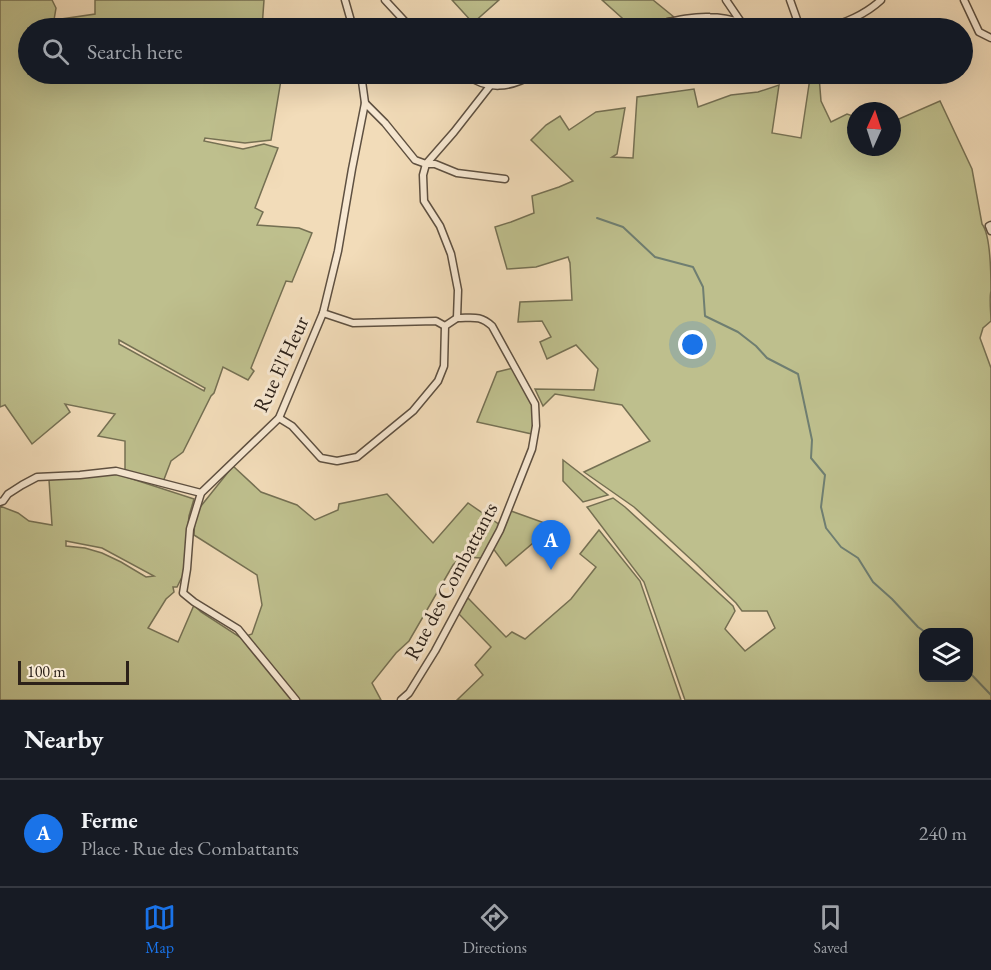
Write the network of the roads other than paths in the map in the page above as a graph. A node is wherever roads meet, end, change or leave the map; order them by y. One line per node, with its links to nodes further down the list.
1 (345, 0): 7 (street)
2 (385, 0): 8 (street)
3 (726, 0): 11 (street)
4 (790, 0): 12 (street)
5 (881, 0): 13 (street)
6 (964, 0): 14 (street)
7 (350, 18)
8 (402, 18)
9 (698, 18): 10 (street)
10 (721, 18)
11 (738, 18)
12 (796, 18)
13 (851, 18)
14 (972, 18)
15 (973, 19): 16 (street)
16 (991, 38)
17 (362, 84): 21 (street, Rue El'Heur)
18 (485, 84): 20 (street)
19 (505, 84): 20 (street)
20 (490, 86): 22 (street)
21 (365, 103): 22 (street); 26 (street, Rue El'Heur)
22 (426, 164): 23 (street); 27 (street)
23 (505, 179)
24 (991, 225): 25 (street)
25 (991, 231)
26 (323, 313): 28 (street); 29 (street, Rue El'Heur)
27 (458, 318): 28 (street); 33 (street, Rue des Combattants)
28 (446, 326): 29 (street)
29 (279, 418): 30 (street, Rue El'Heur)
30 (201, 493): 31 (street); 32 (street, Rue El'Heur)
31 (0, 502)
32 (296, 700)
33 (401, 700)

